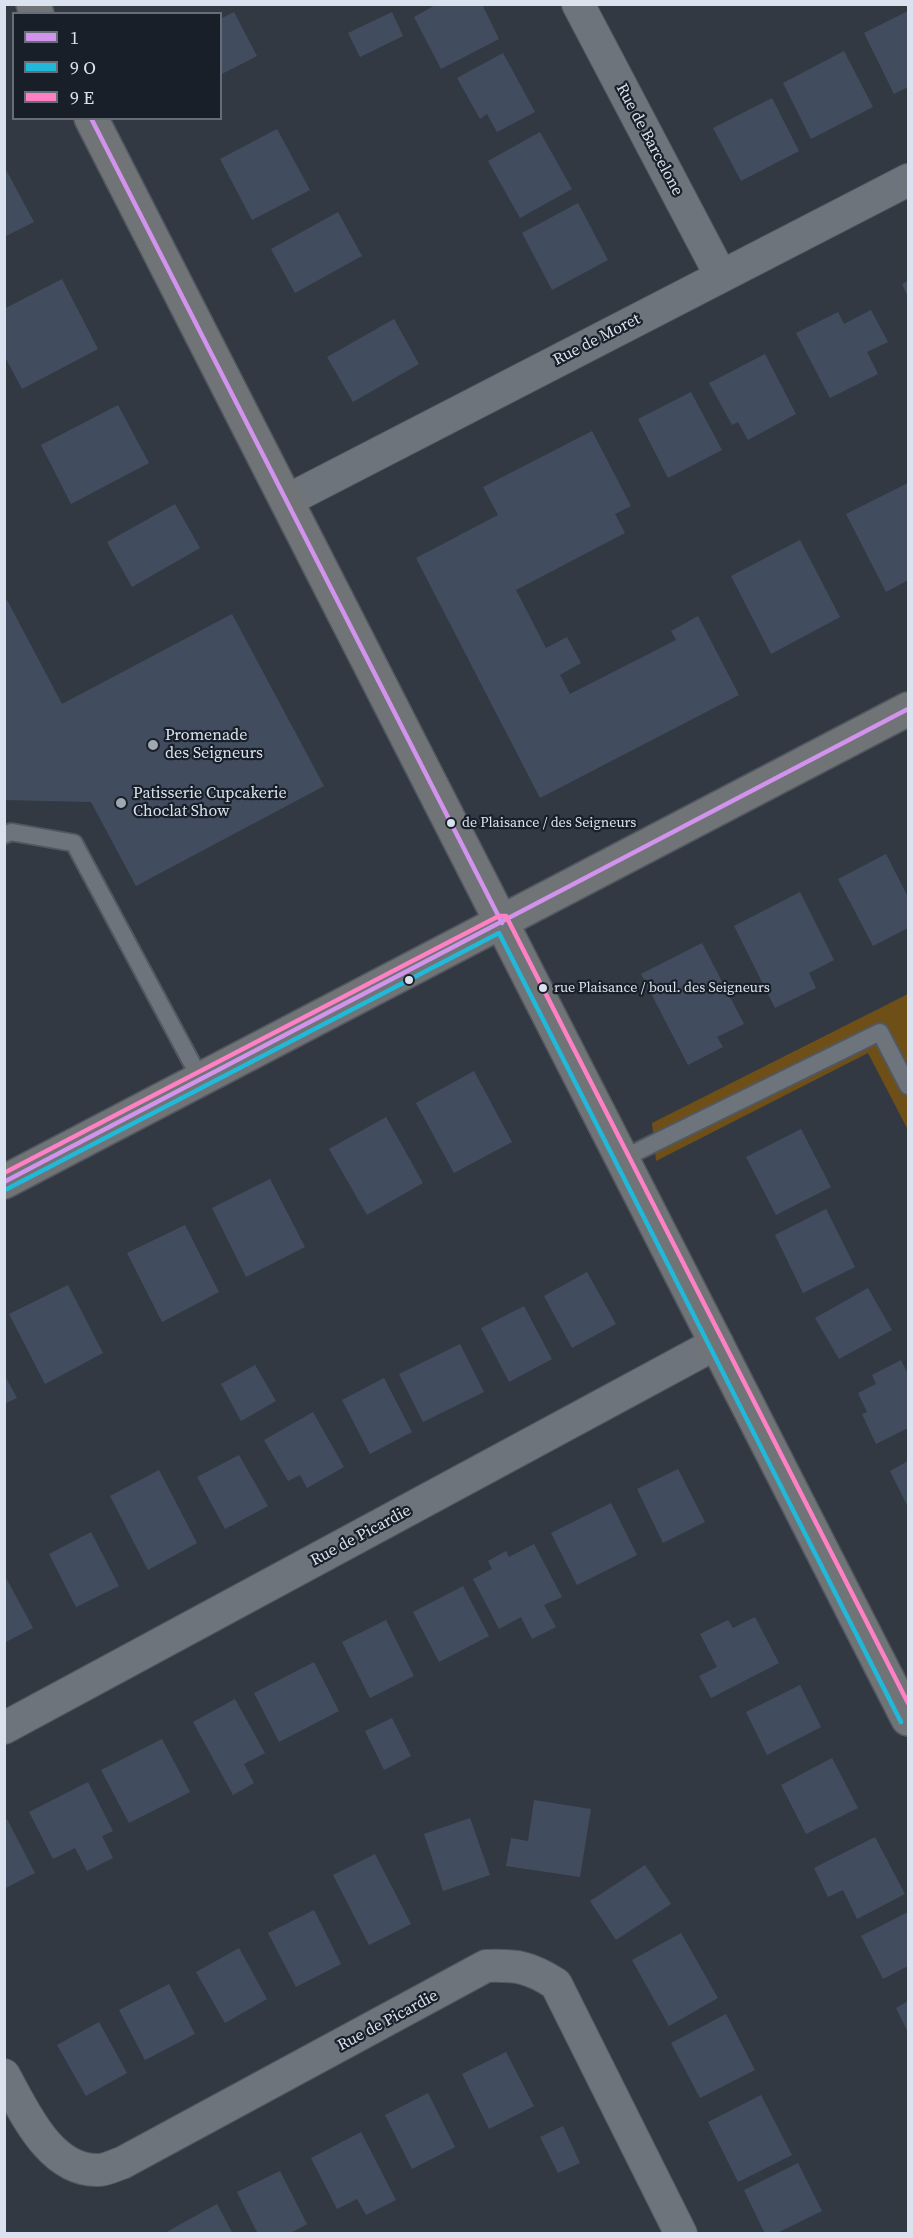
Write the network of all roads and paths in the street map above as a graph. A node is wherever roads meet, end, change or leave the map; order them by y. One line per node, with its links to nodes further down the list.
1 (578, 4): 4 (street, Rue de Barcelone)
2 (92, 120): 5 (street)
3 (909, 180): 4 (street, Rue de Moret)
4 (721, 276): 5 (street, Rue de Moret)
5 (286, 501): 8 (street)
6 (909, 709): 8 (street)
7 (4, 835): 9 (lane)
8 (502, 923): 9 (street); 11 (street)
9 (201, 1080): 12 (street)
10 (909, 1086): 11 (lane)
11 (622, 1158): 13 (street)
12 (4, 1182)
13 (717, 1343): 14 (street); 15 (street, Rue de Picardie)
14 (909, 1719)
15 (4, 1728)
16 (4, 2075): 17 (street, Rue de Picardie)
17 (681, 2234)

